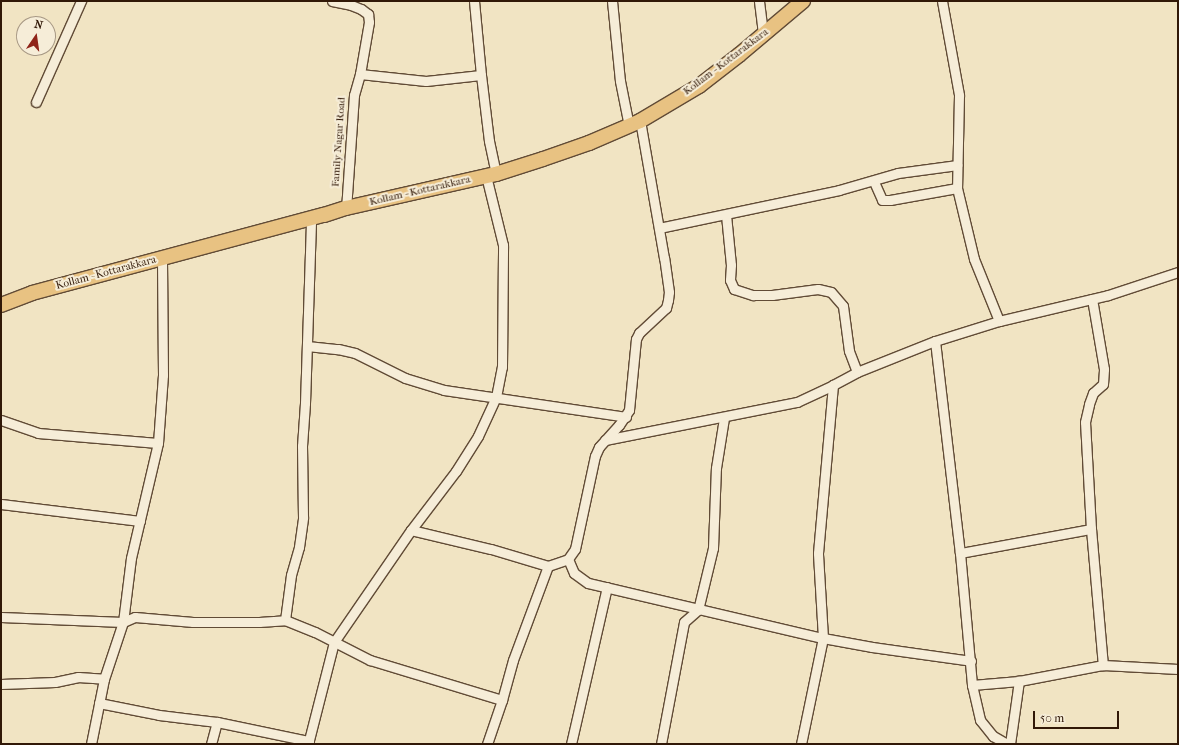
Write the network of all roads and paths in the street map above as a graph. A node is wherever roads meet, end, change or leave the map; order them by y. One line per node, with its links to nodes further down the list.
1 (81, 1): 11 (street)
2 (332, 1): 9 (street, Family Nagar Road)
3 (474, 1): 10 (street)
4 (612, 1): 12 (street)
5 (759, 1): 8 (street)
6 (803, 1): 8 (main road, Kollam - Kottarakkara)
7 (942, 1): 13 (street)
8 (763, 35): 12 (main road, Kollam - Kottarakkara)
9 (360, 74): 10 (street); 17 (street, Family Nagar Road)
10 (481, 75): 14 (street)
11 (36, 102)
12 (635, 124): 14 (main road, Kollam - Kottarakkara); 20 (street)
13 (957, 165): 16 (street); 18 (street)
14 (491, 175): 17 (main road, Kollam - Kottarakkara); 30 (street)
15 (875, 184): 16 (street)
16 (957, 188): 25 (street)
17 (346, 208): 19 (main road, Kollam - Kottarakkara)
18 (726, 215): 20 (street); 28 (street)
19 (311, 218): 21 (main road, Kollam - Kottarakkara); 27 (street)
20 (659, 228): 31 (street)
21 (162, 257): 24 (main road, Kollam - Kottarakkara); 35 (street)
22 (1178, 272): 23 (street)
23 (1092, 299): 25 (street); 38 (street)
24 (1, 305)
25 (999, 321): 26 (street)
26 (935, 341): 28 (street); 40 (street)
27 (307, 346): 30 (street); 46 (street)
28 (857, 372): 29 (street)
29 (833, 386): 32 (street); 48 (street)
30 (496, 397): 31 (street); 39 (street)
31 (626, 417): 34 (street)
32 (724, 418): 34 (street); 44 (street)
33 (1, 420): 35 (street)
34 (605, 440): 41 (street)
35 (158, 442): 37 (street)
36 (1, 504): 37 (street)
37 (140, 521): 47 (street)
38 (1091, 529): 40 (street); 51 (street)
39 (411, 530): 42 (street); 49 (street)
40 (960, 553): 50 (street)
41 (568, 559): 42 (street); 43 (street)
42 (548, 566): 57 (street)
43 (607, 587): 44 (street); 64 (street)
44 (698, 610): 48 (street); 65 (street)
45 (1, 614): 47 (street)
46 (284, 620): 47 (street); 49 (street)
47 (123, 622): 53 (street)
48 (822, 638): 50 (street); 66 (street)
49 (334, 642): 57 (street); 60 (street)
50 (971, 661): 56 (street)
51 (1103, 665): 52 (street); 54 (street)
52 (1178, 669)
53 (104, 679): 55 (street); 58 (street)
54 (1019, 681): 56 (street); 67 (street)
55 (1, 684)
56 (972, 685): 67 (street)
57 (502, 700): 63 (street)
58 (99, 702): 59 (street); 61 (street)
59 (217, 722): 60 (street); 62 (street)
60 (308, 742)
61 (91, 744)
62 (211, 744)
63 (487, 744)
64 (571, 744)
65 (661, 744)
66 (801, 744)
67 (1009, 744)

